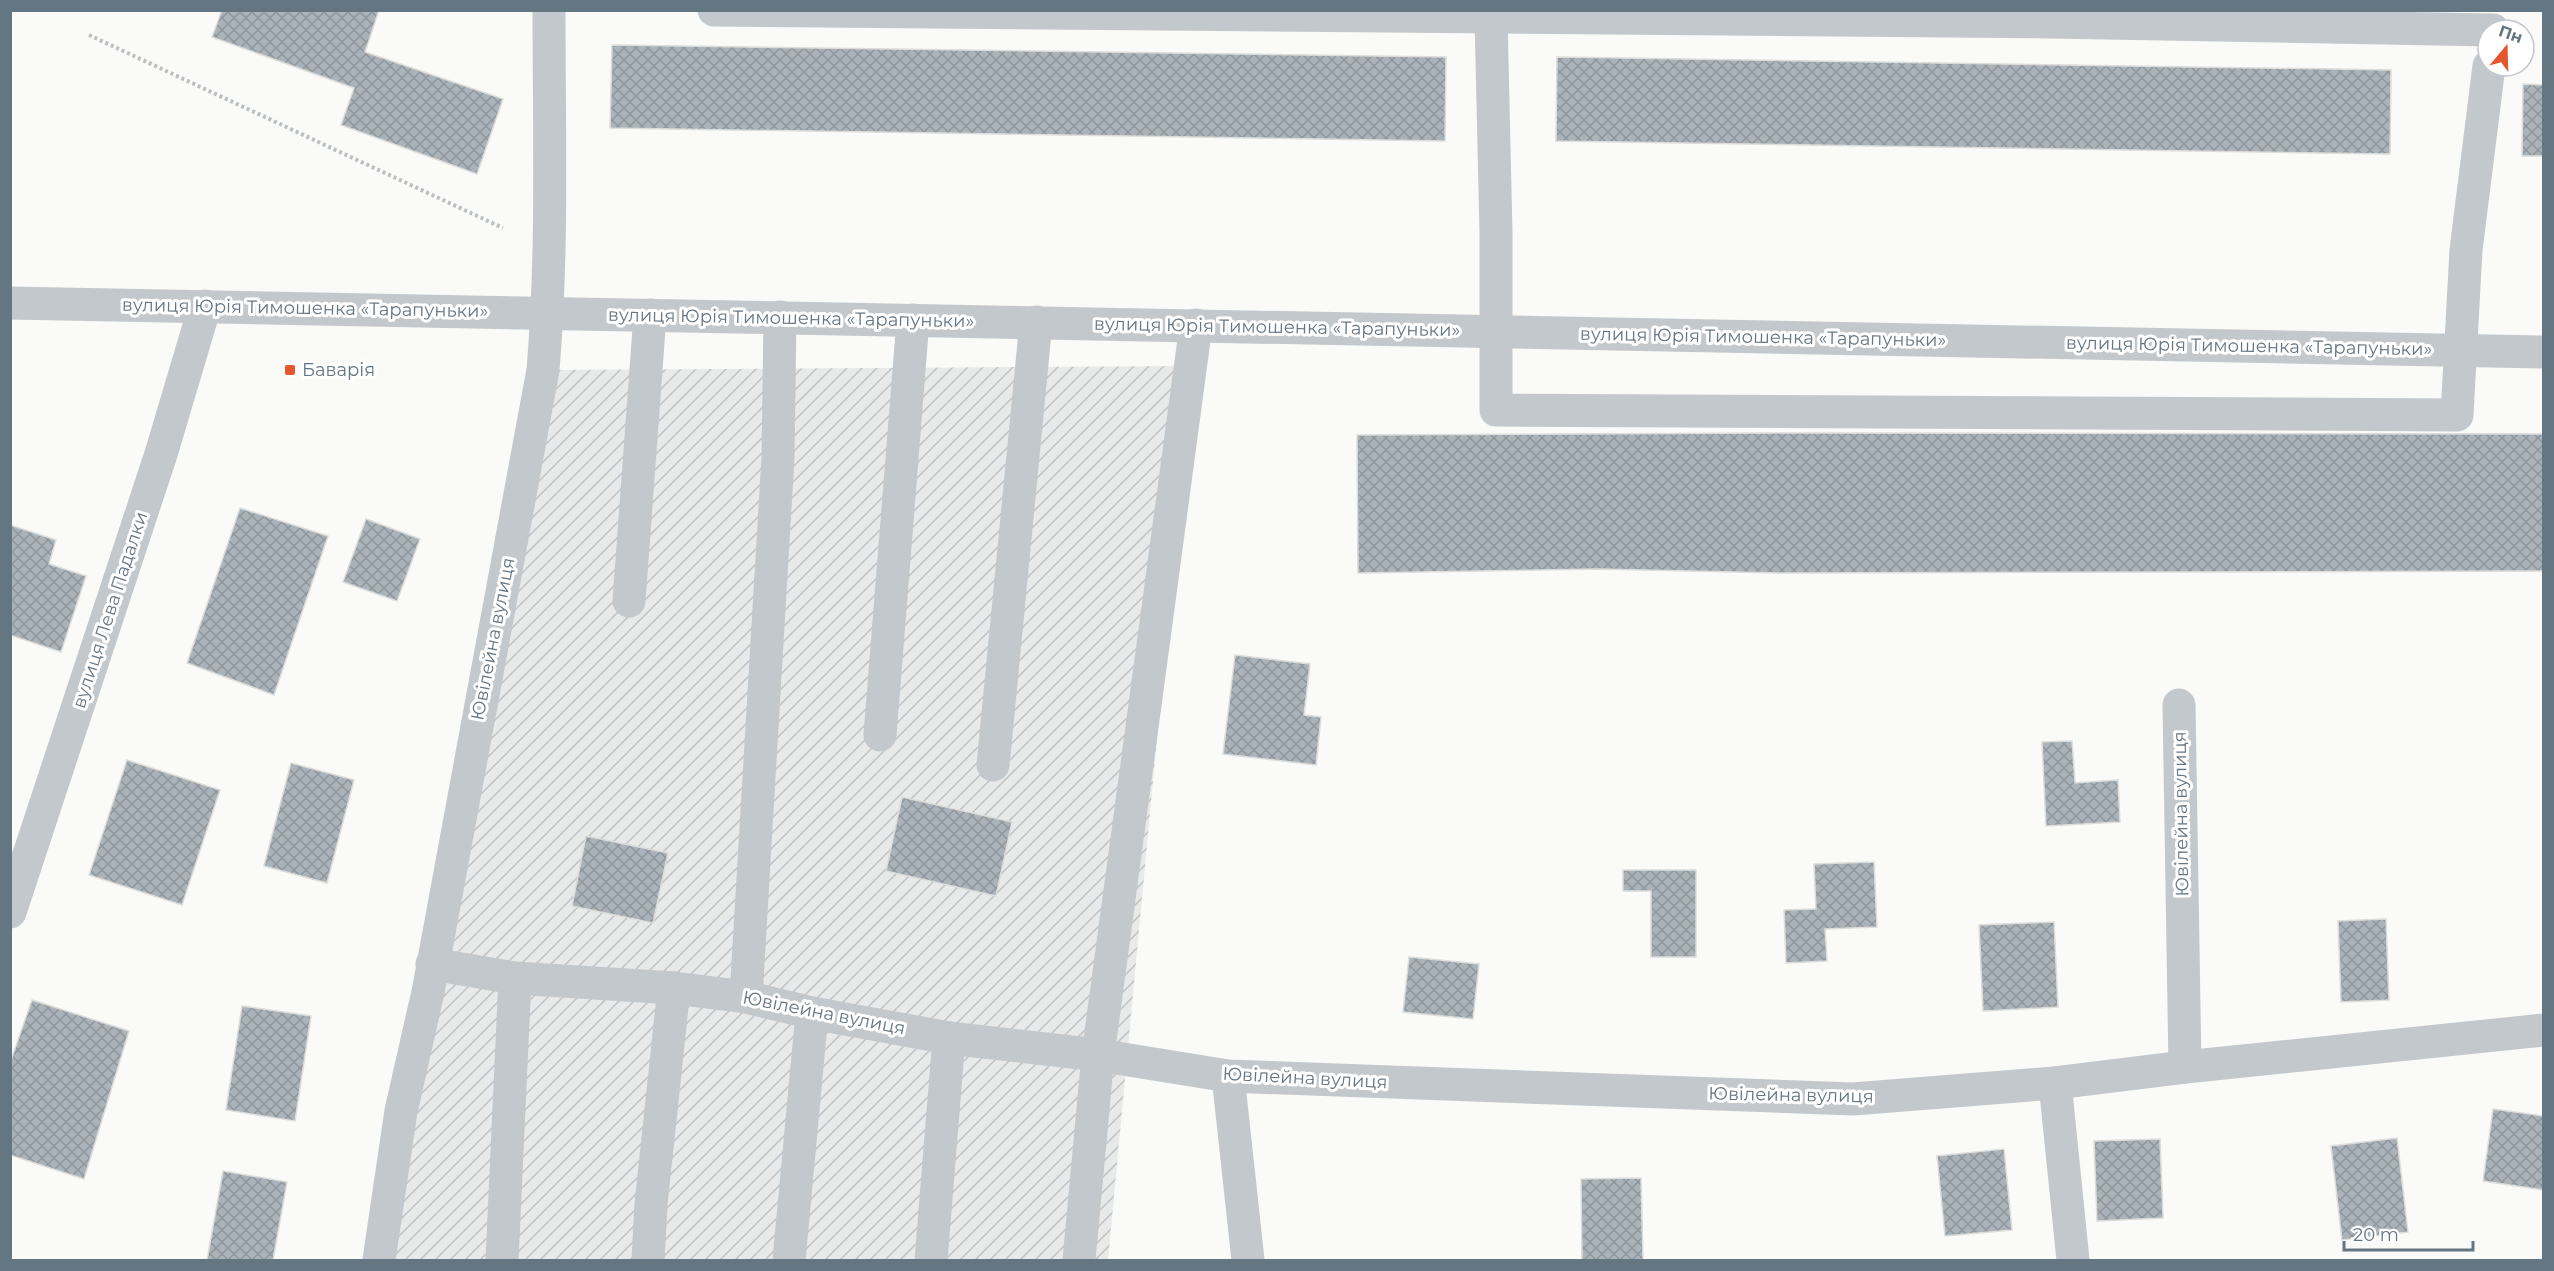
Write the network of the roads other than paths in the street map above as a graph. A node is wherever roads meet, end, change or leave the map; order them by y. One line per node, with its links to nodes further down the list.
1 (549, 10): 10 (street, Ювілейна вулиця)
2 (714, 10): 5 (street)
3 (1608, 15): 4 (street); 5 (street)
4 (2051, 16): 6 (street)
5 (1491, 17): 16 (street)
6 (2476, 23)
7 (2488, 78): 17 (street)
8 (10, 303): 9 (street, вулиця Юрія Тимошенка «Тарапуньки»)
9 (205, 306): 10 (street, вулиця Юрія Тимошенка «Тарапуньки»); 23 (street, вулиця Лева Падалки)
10 (547, 313): 11 (street, вулиця Юрія Тимошенка «Тарапуньки»); 24 (street, Ювілейна вулиця)
11 (650, 315): 12 (street, вулиця Юрія Тимошенка «Тарапуньки»); 19 (street)
12 (780, 317): 13 (street, вулиця Юрія Тимошенка «Тарапуньки»); 27 (street)
13 (913, 320): 14 (street, вулиця Юрія Тимошенка «Тарапуньки»); 21 (street)
14 (1036, 322): 15 (street, вулиця Юрія Тимошенка «Тарапуньки»); 22 (street)
15 (1196, 325): 16 (street, вулиця Юрія Тимошенка «Тарапуньки»); 31 (street)
16 (1495, 332): 17 (street, вулиця Юрія Тимошенка «Тарапуньки»); 17 (street)
17 (2462, 350): 18 (street, вулиця Юрія Тимошенка «Тарапуньки»)
18 (2544, 352)
19 (629, 601)
20 (2179, 705): 32 (street, Ювілейна вулиця)
21 (880, 735)
22 (993, 765)
23 (10, 912)
24 (432, 964): 25 (street, Ювілейна вулиця); 35 (street, Ювілейна вулиця)
25 (515, 978): 26 (street, Ювілейна вулиця); 36 (street)
26 (674, 988): 27 (street, Ювілейна вулиця); 37 (street)
27 (746, 997): 28 (street, Ювілейна вулиця)
28 (812, 1013): 30 (street, Ювілейна вулиця); 38 (street)
29 (2544, 1030): 32 (street, Ювілейна вулиця)
30 (949, 1038): 31 (street, Ювілейна вулиця); 39 (street)
31 (1098, 1055): 33 (street, Ювілейна вулиця); 40 (street)
32 (2185, 1067): 34 (street, Ювілейна вулиця)
33 (1228, 1076): 34 (street, Ювілейна вулиця); 41 (street)
34 (2055, 1083): 42 (street)
35 (379, 1260)
36 (502, 1260)
37 (648, 1260)
38 (789, 1260)
39 (931, 1260)
40 (1079, 1260)
41 (1248, 1260)
42 (2073, 1260)

